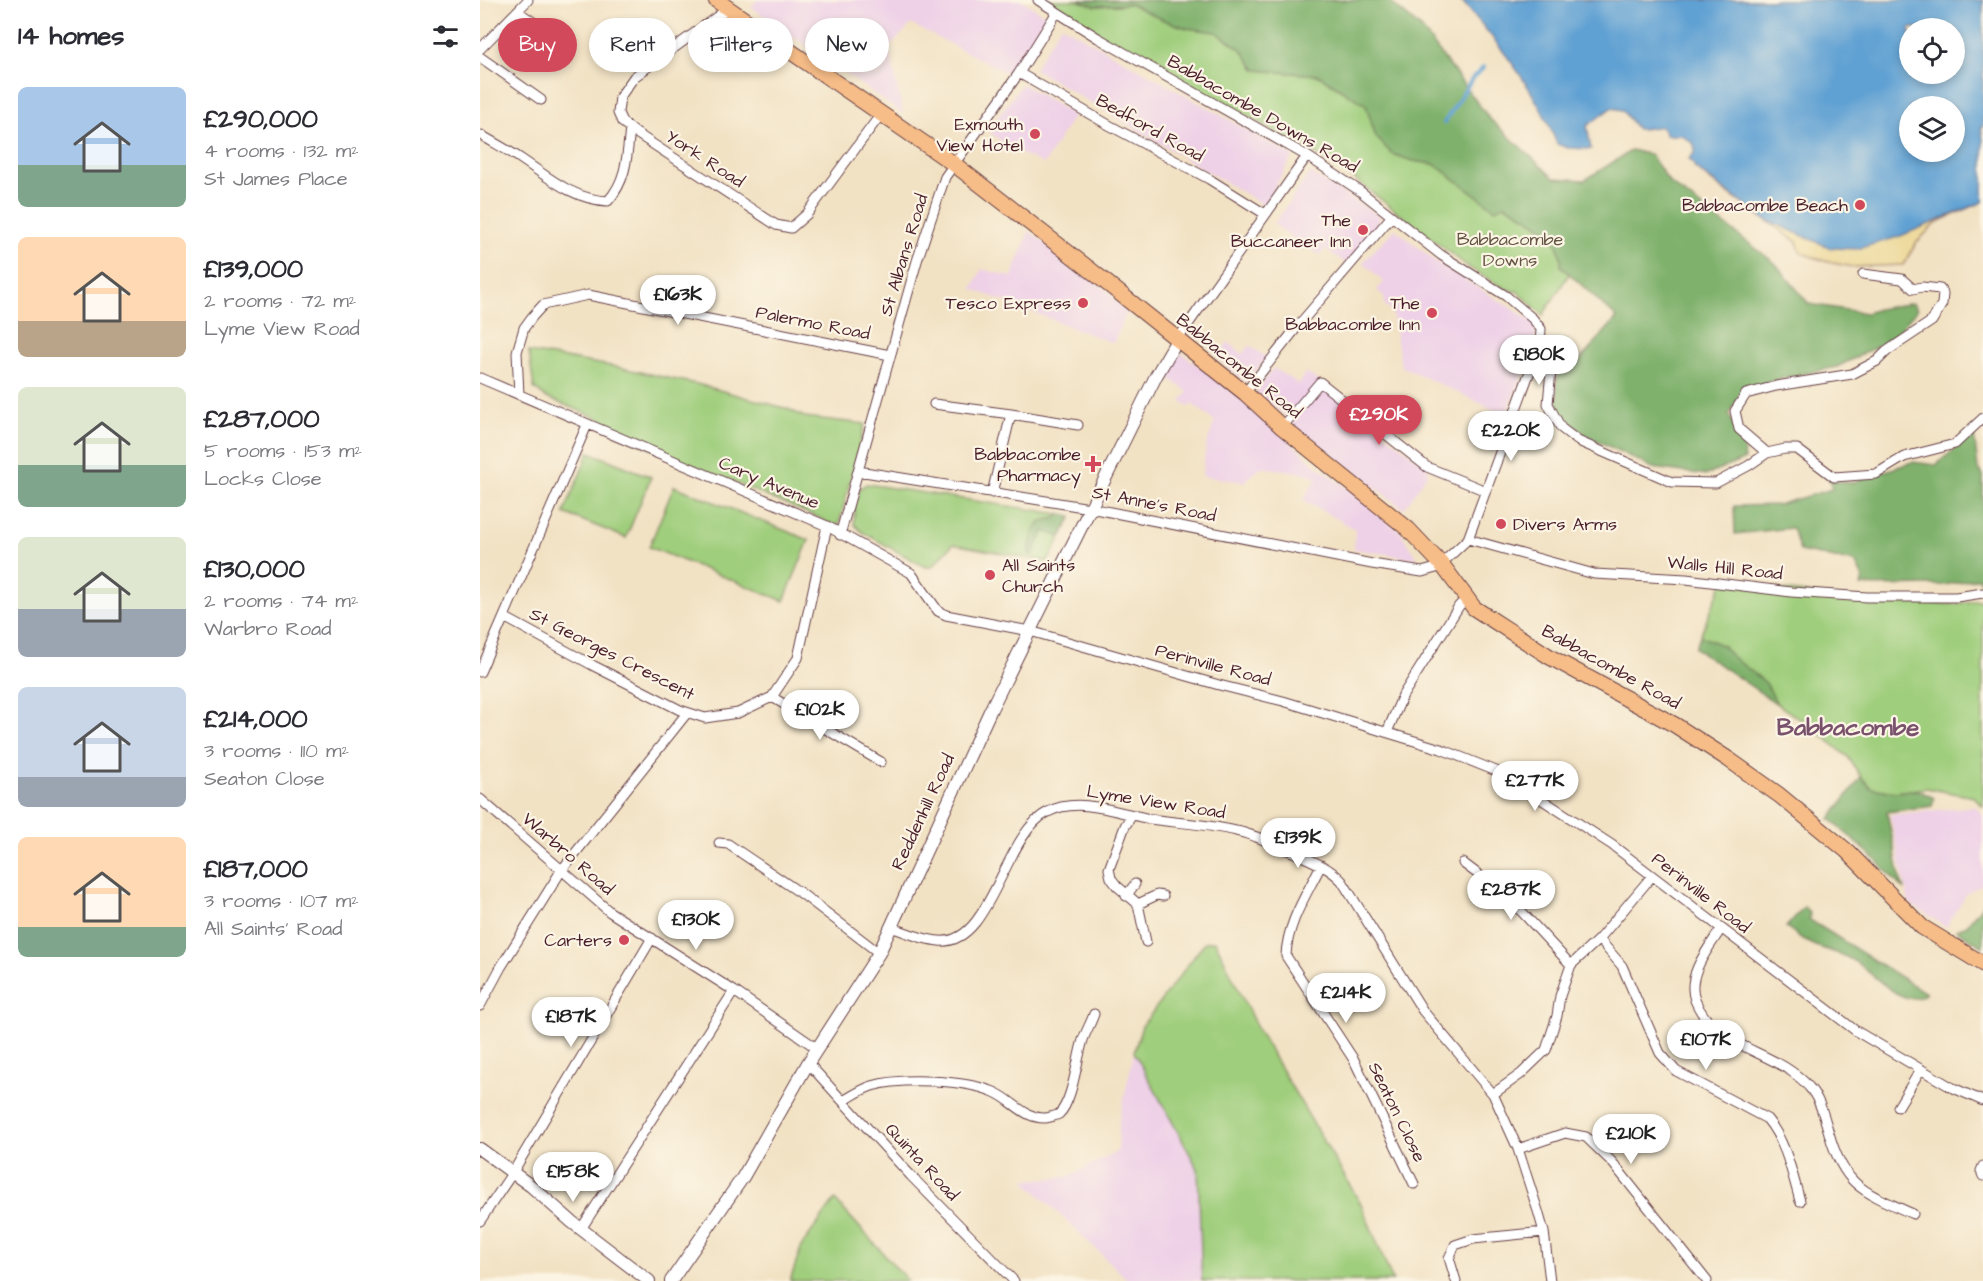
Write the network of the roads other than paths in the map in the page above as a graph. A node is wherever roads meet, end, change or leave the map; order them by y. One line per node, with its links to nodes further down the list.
1 (528, 0): 4 (street)
2 (1038, 0): 5 (street, Babbacombe Downs Road)
3 (723, 4): 11 (main road, Babbacombe Road); 12 (street)
4 (517, 11): 6 (street); 7 (street)
5 (1058, 12): 9 (street, St Albans Road); 14 (street, Babbacombe Downs Road)
6 (527, 18)
7 (480, 49)
8 (480, 57): 10 (street)
9 (1019, 73): 15 (street, St Albans Road); 16 (street, Bedford Road)
10 (541, 100)
11 (881, 114): 12 (street, York Road); 15 (main road, Babbacombe Road)
12 (630, 128): 13 (street)
13 (481, 135)
14 (1307, 156): 16 (street); 17 (street, Babbacombe Downs Road)
15 (954, 164): 19 (main road, Babbacombe Road); 21 (street, St Albans Road)
16 (1265, 214): 19 (street)
17 (1391, 217): 20 (street, Babbacombe Downs Road); 23 (street)
18 (1863, 273): 31 (street)
19 (1177, 340): 23 (main road, Babbacombe Road); 35 (street, Reddenhill Road)
20 (1540, 344): 31 (street, Babbacombe Downs Road); 33 (street)
21 (890, 355): 24 (street, Palermo Road); 32 (street, St Albans Road)
22 (480, 378): 24 (street, Cary Avenue)
23 (1245, 393): 30 (main road, Babbacombe Road)
24 (519, 395): 28 (street, Cary Avenue)
25 (934, 404): 26 (street)
26 (1011, 414): 29 (street); 34 (street)
27 (1983, 418): 31 (street)
28 (587, 424): 36 (street, Cary Avenue); 42 (street)
29 (1078, 425)
30 (1282, 427): 33 (street); 39 (main road, Babbacombe Road)
31 (1767, 453)
32 (858, 471): 34 (street, St Anne's Road); 37 (street, St Albans Road)
33 (1486, 491): 38 (street)
34 (992, 493): 35 (street, St Anne's Road)
35 (1090, 508): 39 (street, St Anne's Road); 43 (street, Reddenhill Road)
36 (827, 526): 37 (street, Cary Avenue); 45 (street)
37 (840, 535): 43 (street, Cary Avenue)
38 (1468, 538): 39 (street); 40 (street, Walls Hill Road)
39 (1441, 566): 41 (main road, Babbacombe Road)
40 (1983, 593)
41 (1466, 599): 47 (street); 66 (main road, Babbacombe Road)
42 (504, 616): 44 (street); 46 (street, St Georges Crescent)
43 (1030, 631): 47 (street, Perinville Road); 60 (street, Reddenhill Road)
44 (480, 672)
45 (772, 697): 46 (street, St Georges Crescent); 48 (street)
46 (687, 713): 54 (street)
47 (1387, 732): 55 (street, Perinville Road)
48 (881, 762)
49 (480, 799): 54 (street, Warbro Road)
50 (1132, 815): 53 (street, Lyme View Road); 57 (street); 60 (street, Lyme View Road)
51 (719, 843): 65 (street)
52 (1463, 863): 67 (street)
53 (1321, 865): 74 (street, Lyme View Road); 83 (street, Seaton Close)
54 (561, 871): 62 (street, Warbro Road); 69 (street)
55 (1652, 876): 61 (street, Perinville Road); 63 (street)
56 (1136, 884): 57 (street)
57 (1126, 896): 59 (street)
58 (1163, 896): 59 (street)
59 (1138, 904): 64 (street)
60 (891, 927): 65 (street, Reddenhill Road)
61 (1720, 929): 73 (street, Perinville Road); 85 (street)
62 (652, 938): 68 (street, Warbro Road); 81 (street)
63 (1599, 939): 67 (street); 84 (street)
64 (1146, 942)
65 (879, 953): 71 (street, Reddenhill Road)
66 (1983, 964)
67 (1571, 965): 74 (street)
68 (734, 991): 71 (street, Warbro Road); 87 (street)
69 (480, 1006)
70 (1094, 1014): 75 (street)
71 (818, 1049): 72 (street, Reddenhill Road)
72 (808, 1063): 75 (street, Quinta Road); 90 (street, Reddenhill Road)
73 (1921, 1069): 76 (street, Perinville Road); 77 (street)
74 (1493, 1094): 79 (street, Lyme View Road)
75 (843, 1101): 91 (street, Quinta Road)
76 (1983, 1101)
77 (1898, 1107)
78 (480, 1149): 81 (street)
79 (1518, 1149): 88 (street, Lyme View Road); 94 (street)
80 (1983, 1166): 82 (street)
81 (513, 1172): 86 (street); 87 (street)
82 (1983, 1176)
83 (1414, 1184)
84 (1800, 1201)
85 (1912, 1214)
86 (480, 1221)
87 (580, 1229): 89 (street)
88 (1544, 1232): 92 (street); 93 (street, Lyme View Road)
89 (649, 1281)
90 (671, 1281)
91 (1014, 1281)
92 (1456, 1281)
93 (1550, 1281)
94 (1707, 1281)

